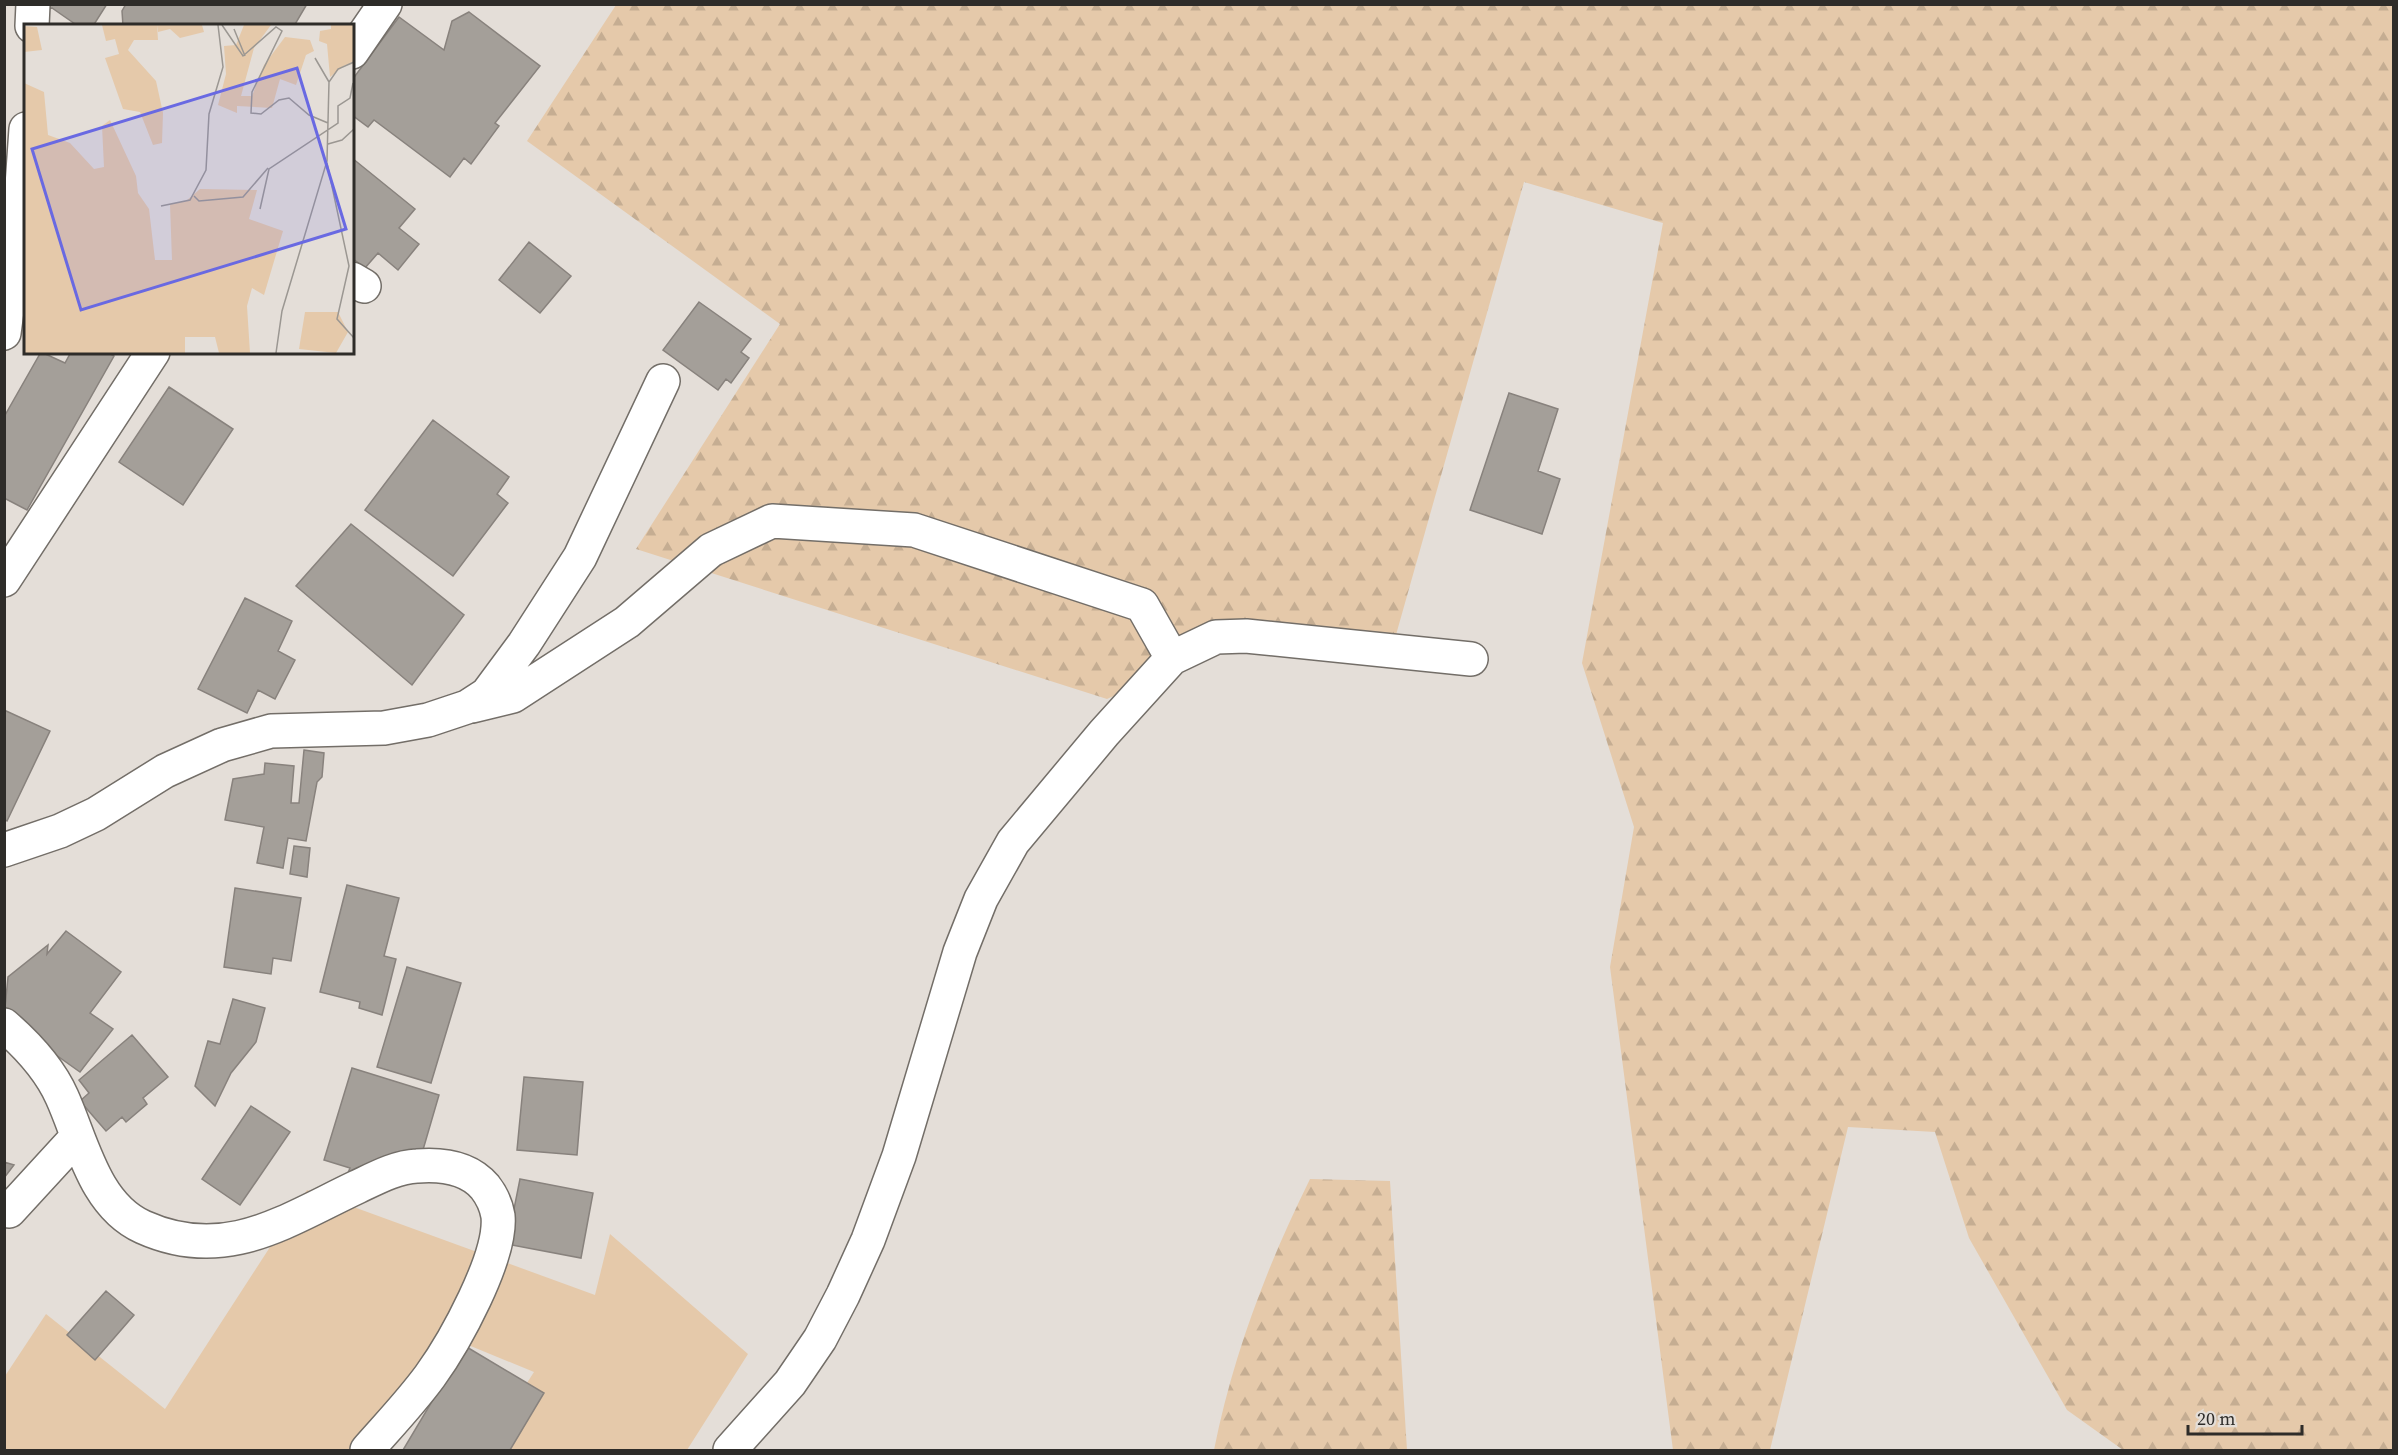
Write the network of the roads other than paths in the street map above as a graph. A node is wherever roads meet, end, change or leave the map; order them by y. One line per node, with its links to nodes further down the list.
1 (33, 4): 3 (street)
2 (385, 4): 4 (street)
3 (32, 24)
4 (354, 49)
5 (24, 157): 6 (street)
6 (4, 333)
7 (152, 354): 9 (street)
8 (663, 381): 12 (street)
9 (4, 580)
10 (1172, 658): 11 (street); 12 (street); 18 (street)
11 (1471, 659)
12 (467, 707): 13 (street)
13 (4, 850)
14 (4, 1025): 15 (street)
15 (77, 1137): 16 (street); 17 (street)
16 (9, 1211)
17 (367, 1450)
18 (730, 1450)

